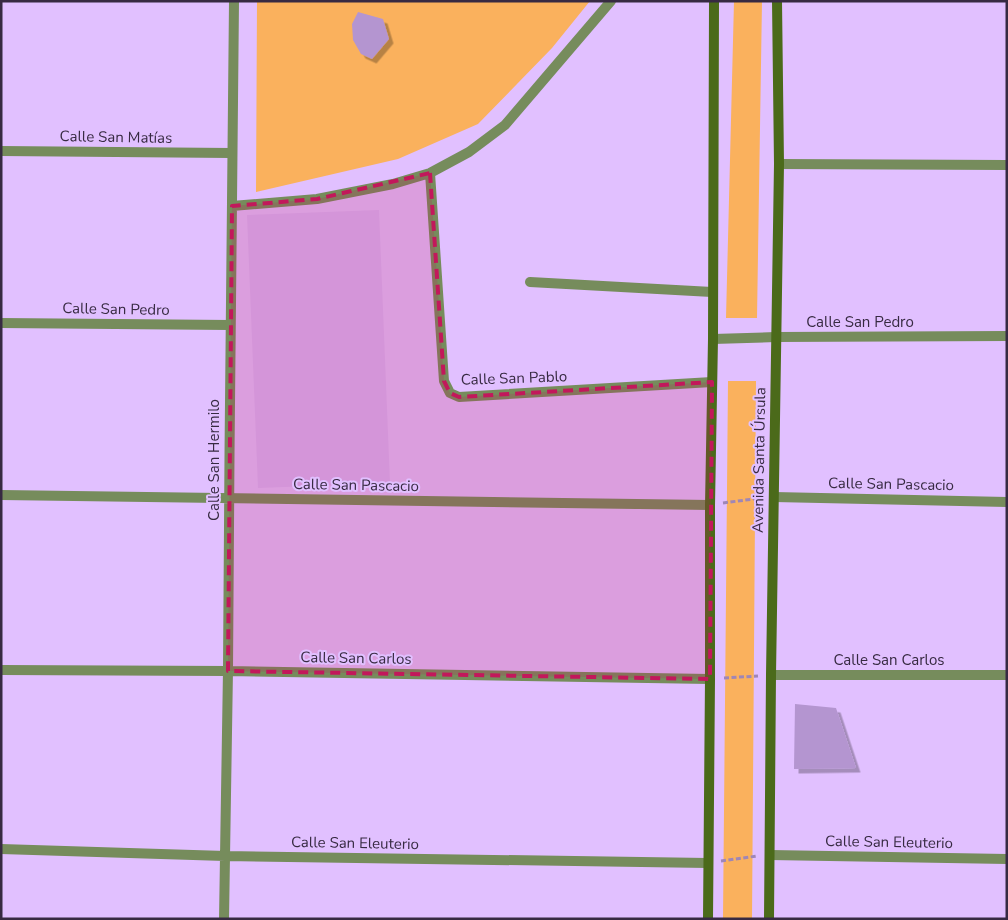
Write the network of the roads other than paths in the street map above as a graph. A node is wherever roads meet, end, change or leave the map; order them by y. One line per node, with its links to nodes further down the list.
1 (234, 1): 6 (street, Calle San Hermilo)
2 (611, 1): 9 (street)
3 (714, 1): 12 (street)
4 (777, 1): 7 (street, Avenida Santa Úrsula)
5 (1, 151): 6 (street, Calle San Matías)
6 (231, 153): 10 (street, Calle San Hermilo)
7 (779, 164): 8 (street); 16 (street, Avenida Santa Úrsula)
8 (1007, 165)
9 (430, 173): 10 (street); 18 (street, Calle San Pablo)
10 (232, 206): 14 (street, Calle San Hermilo)
11 (530, 282): 12 (street)
12 (712, 292): 17 (street)
13 (1, 323): 14 (street, Calle San Pedro)
14 (230, 325): 21 (street, Calle San Hermilo)
15 (1007, 336): 16 (street, Calle San Pedro)
16 (776, 337): 17 (street, Calle San Pedro); 20 (street, Avenida Santa Úrsula)
17 (713, 339): 18 (street)
18 (712, 382): 23 (street)
19 (1, 495): 21 (street, Calle San Pascacio)
20 (774, 497): 22 (street, Calle San Pascacio); 26 (street, Avenida Santa Úrsula)
21 (228, 498): 23 (street, Calle San Pascacio); 25 (street, Calle San Hermilo)
22 (1007, 502)
23 (710, 505): 28 (street)
24 (1, 670): 25 (street, Calle San Carlos)
25 (228, 671): 28 (street, Calle San Carlos); 31 (street, Calle San Hermilo)
26 (771, 675): 27 (street, Calle San Carlos); 30 (street, Avenida Santa Úrsula)
27 (1007, 675)
28 (710, 679): 33 (street)
29 (1, 849): 31 (street, Calle San Eleuterio)
30 (770, 854): 32 (street, Calle San Eleuterio); 36 (street, Avenida Santa Úrsula)
31 (224, 856): 33 (street, Calle San Eleuterio); 34 (street, Calle San Hermilo)
32 (1007, 859)
33 (708, 863): 35 (street)
34 (224, 919)
35 (708, 919)
36 (769, 919)

